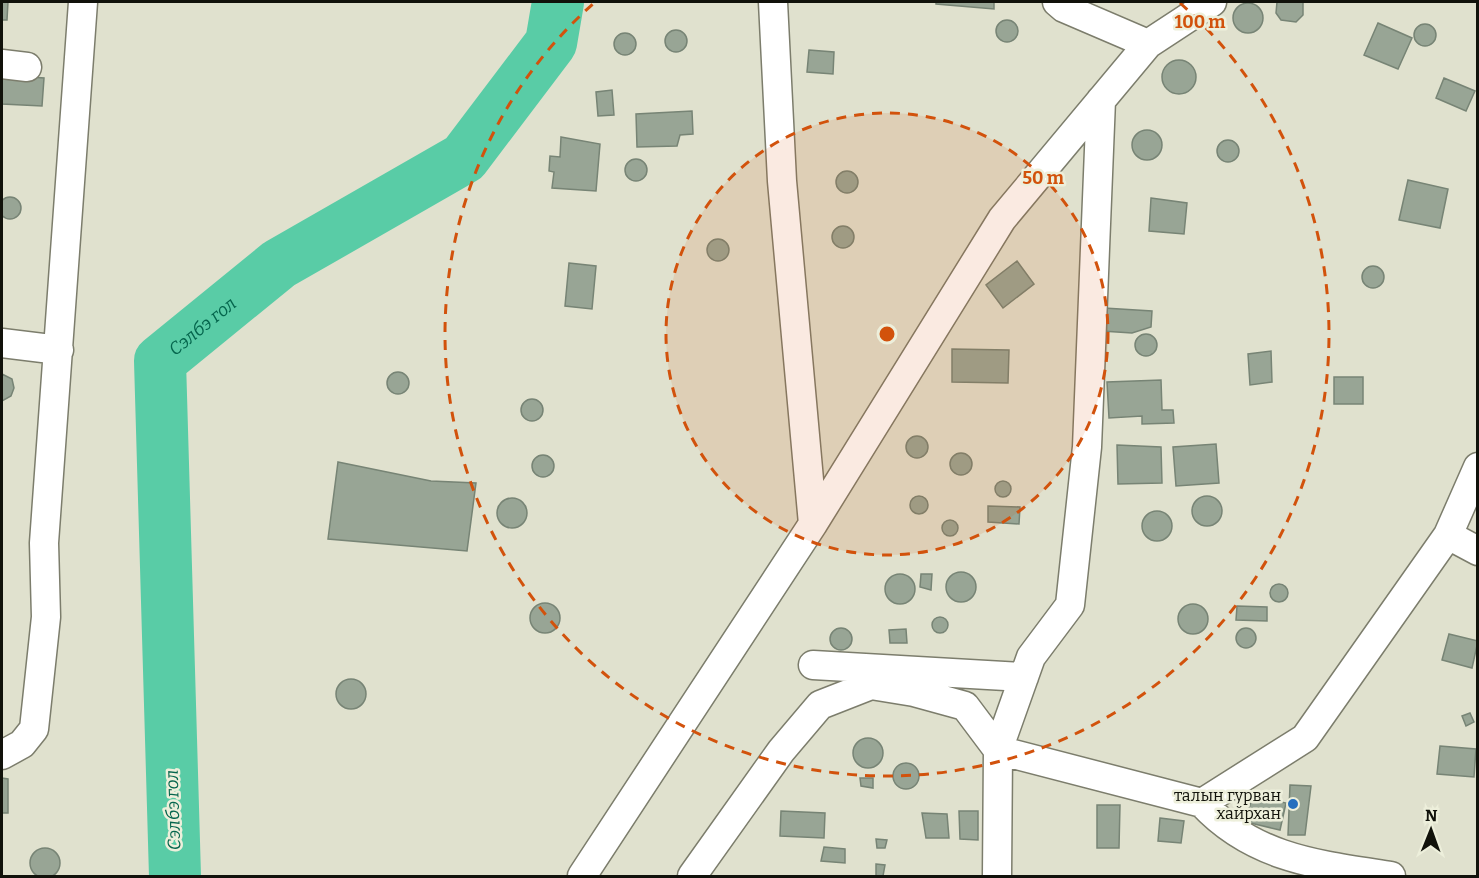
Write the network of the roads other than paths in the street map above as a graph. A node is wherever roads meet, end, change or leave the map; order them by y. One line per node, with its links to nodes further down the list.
1 (83, 2): 8 (street)
2 (773, 2): 10 (street)
3 (1058, 2): 5 (street)
4 (1212, 2): 5 (street)
5 (1148, 44): 6 (street)
6 (1101, 100): 10 (street); 14 (street)
7 (2, 344): 8 (street)
8 (58, 350): 16 (street)
9 (1478, 467): 11 (street)
10 (813, 524): 18 (street)
11 (1448, 535): 12 (street); 17 (street)
12 (1478, 551)
13 (813, 665): 14 (street)
14 (1021, 685): 15 (street)
15 (998, 750): 17 (street); 19 (street); 20 (street)
16 (2, 755)
17 (1202, 803): 21 (street)
18 (582, 876)
19 (692, 876)
20 (997, 876)
21 (1391, 876)

